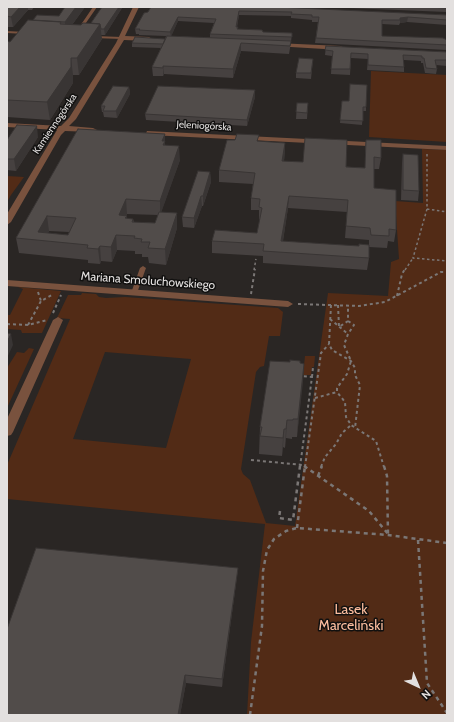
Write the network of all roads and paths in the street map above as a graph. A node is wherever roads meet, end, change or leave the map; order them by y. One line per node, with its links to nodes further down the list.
1 (95, 7): 5 (lane)
2 (136, 7): 7 (street, Kamiennogórska)
3 (7, 32): 4 (lane)
4 (31, 33)
5 (76, 36)
6 (91, 36): 7 (lane)
7 (122, 38): 8 (street); 12 (street, Kamiennogórska)
8 (155, 39)
9 (272, 45): 10 (street)
10 (350, 49)
11 (7, 125): 12 (street)
12 (64, 128): 13 (street); 19 (street, Kamiennogórska)
13 (103, 131)
14 (142, 133): 15 (street, Jeleniogórska)
15 (428, 148): 16 (street, Jeleniogórska); 17 (path)
16 (447, 148)
17 (427, 209): 18 (path); 20 (path)
18 (447, 212)
19 (7, 222)
20 (413, 258): 22 (path); 28 (path)
21 (256, 259): 27 (path)
22 (447, 261)
23 (143, 268): 26 (lane)
24 (447, 272): 28 (path)
25 (7, 283): 26 (street, Mariana Smoluchowskiego)
26 (134, 293): 30 (street, Mariana Smoluchowskiego)
27 (256, 296)
28 (397, 296): 33 (path)
29 (40, 301): 38 (path)
30 (288, 304): 31 (path)
31 (331, 305): 32 (path); 34 (path)
32 (338, 305): 33 (path); 39 (path)
33 (348, 306): 36 (path)
34 (330, 319): 39 (path); 41 (path)
35 (58, 320): 38 (path); 50 (street)
36 (348, 321): 39 (path); 40 (path)
37 (7, 324): 38 (path)
38 (28, 325)
39 (339, 327): 40 (path)
40 (348, 334): 42 (path)
41 (329, 344): 42 (path); 47 (path)
42 (351, 361): 46 (path); 49 (path)
43 (313, 366): 45 (path)
44 (297, 376): 45 (path)
45 (312, 377): 52 (path)
46 (337, 392): 47 (path); 48 (path)
47 (314, 398): 53 (path)
48 (351, 425): 49 (path); 54 (path)
49 (355, 428): 57 (path)
50 (7, 432)
51 (250, 460): 52 (path)
52 (300, 465): 53 (path); 55 (path)
53 (306, 468): 54 (path); 56 (path)
54 (318, 476): 57 (path)
55 (280, 511)
56 (297, 528): 57 (path); 61 (path)
57 (388, 535): 58 (path)
58 (418, 540): 59 (path); 60 (path)
59 (447, 543)
60 (447, 713)
61 (250, 715)

